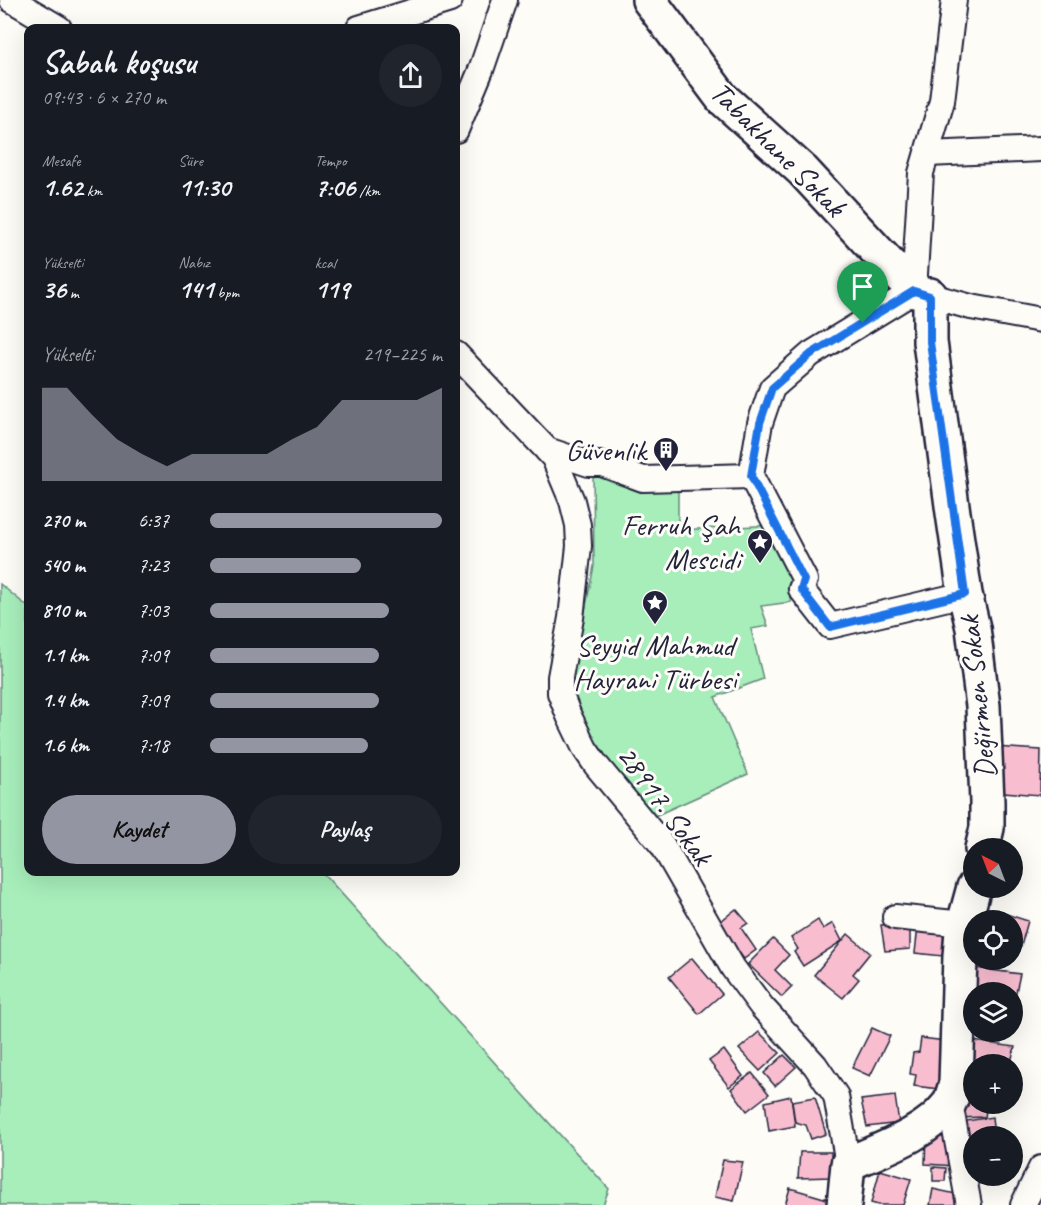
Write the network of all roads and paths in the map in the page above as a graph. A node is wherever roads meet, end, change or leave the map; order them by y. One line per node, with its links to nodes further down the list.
1 (12, 0): 6 (street)
2 (450, 0): 7 (street)
3 (505, 0): 8 (street)
4 (649, 0): 11 (street, Tabakhane Sokak)
5 (954, 0): 10 (street)
6 (52, 24)
7 (372, 24)
8 (460, 120)
9 (1041, 149): 10 (street)
10 (927, 154): 11 (street)
11 (922, 293): 12 (street); 15 (street); 16 (street, Değirmen Sokak)
12 (1041, 320)
13 (460, 358): 14 (street)
14 (547, 450): 15 (street); 22 (street, 28917. Sokak)
15 (751, 476): 16 (street)
16 (965, 594): 17 (street, Değirmen Sokak)
17 (985, 838)
18 (895, 917): 19 (street)
19 (963, 924)
20 (963, 932): 21 (street)
21 (950, 1103): 22 (street); 25 (street)
22 (848, 1164): 24 (street)
23 (1041, 1168): 26 (street)
24 (844, 1205)
25 (969, 1205)
26 (1023, 1205)

